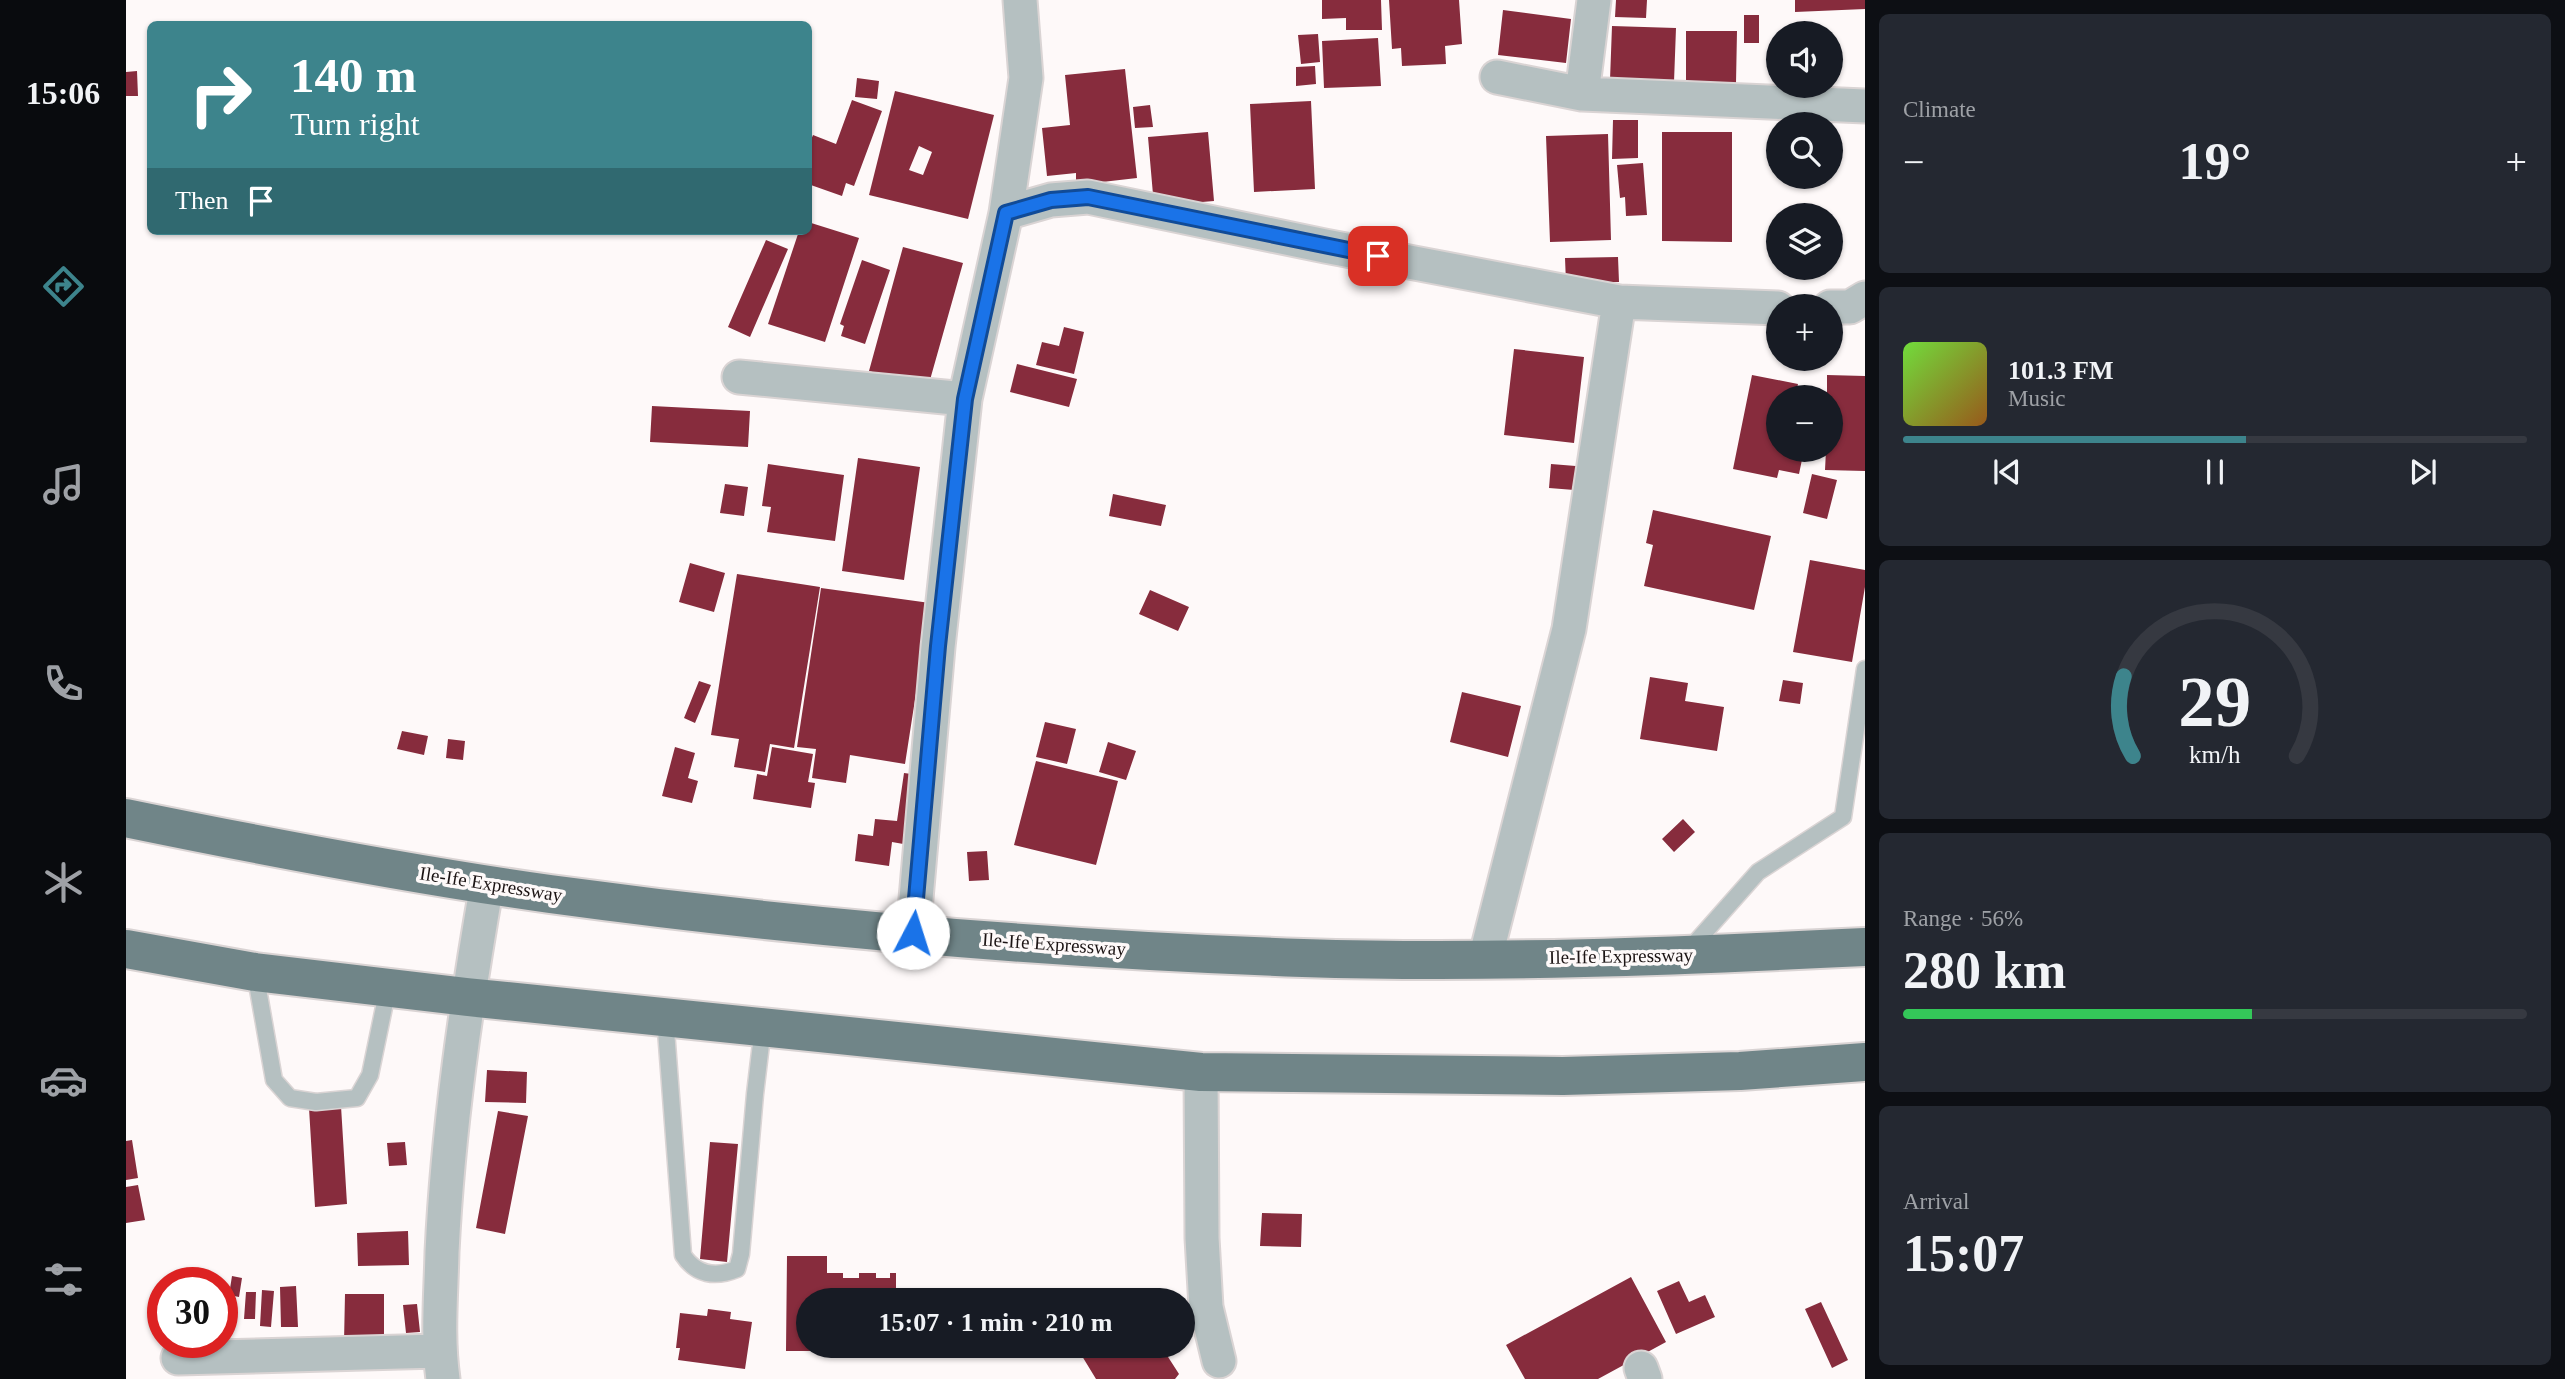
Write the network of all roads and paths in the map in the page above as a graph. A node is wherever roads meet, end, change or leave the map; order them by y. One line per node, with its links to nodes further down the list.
1 (1020, 0): 6 (street)
2 (1594, 0): 4 (street)
3 (1497, 77): 4 (street)
4 (1582, 94): 5 (street)
5 (1865, 106)
6 (1006, 213): 8 (street); 12 (street)
7 (1865, 298): 10 (street)
8 (1619, 302): 9 (street); 20 (street)
9 (1766, 307)
10 (1843, 307)
11 (739, 377): 12 (street)
12 (965, 399): 16 (street)
13 (1865, 669): 19 (lane)
14 (126, 818): 15 (highway, Ile-Ife Expressway)
15 (487, 884): 16 (highway, Ile-Ife Expressway); 23 (street)
16 (913, 933): 20 (highway, Ile-Ife Expressway)
17 (1865, 947): 19 (highway, Ile-Ife Expressway)
18 (126, 949): 21 (highway)
19 (1684, 955): 20 (highway, Ile-Ife Expressway)
20 (1485, 959)
21 (255, 972): 22 (highway); 22 (lane)
22 (388, 988): 23 (highway)
23 (467, 998): 24 (highway); 30 (street)
24 (665, 1017): 25 (highway); 25 (lane)
25 (763, 1027): 27 (highway)
26 (1865, 1062): 27 (highway)
27 (1201, 1072): 29 (street)
28 (178, 1358): 30 (street)
29 (1219, 1361)
30 (440, 1365)

